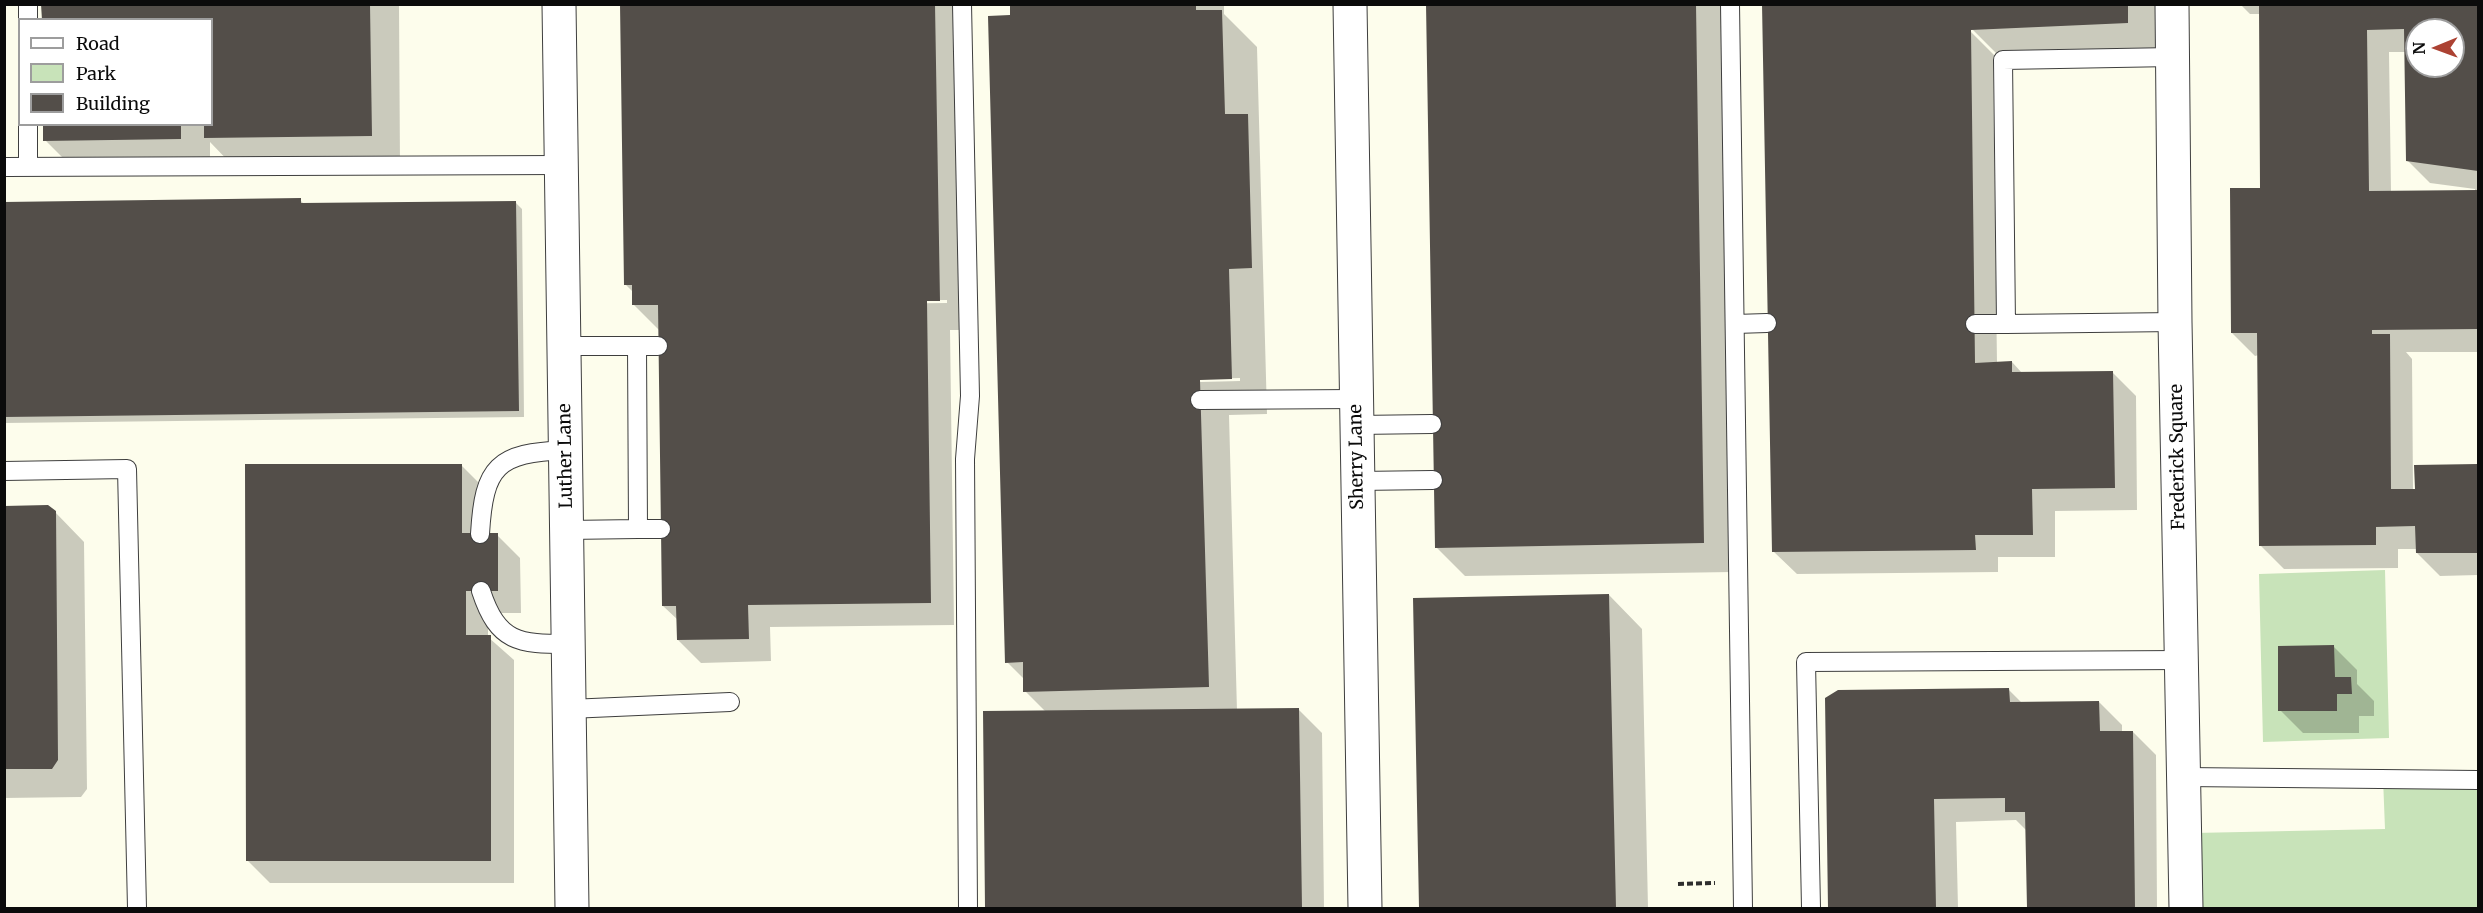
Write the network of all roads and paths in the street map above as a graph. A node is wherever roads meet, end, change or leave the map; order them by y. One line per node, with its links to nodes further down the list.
1 (560, 4): 8 (street, Luther Lane)
2 (962, 4): 41 (lane)
3 (1350, 4): 20 (street, Sherry Lane)
4 (1730, 4): 13 (lane)
5 (2172, 4): 6 (street, Frederick Square)
6 (2173, 57): 11 (street, Frederick Square); 15 (lane)
7 (28, 126): 9 (lane)
8 (562, 165): 9 (lane); 16 (street, Luther Lane)
9 (28, 166): 10 (lane)
10 (4, 167)
11 (2175, 322): 15 (lane); 32 (street, Frederick Square)
12 (1767, 323): 13 (lane)
13 (1735, 324): 37 (lane)
14 (1975, 324): 15 (lane)
15 (2006, 324)
16 (564, 346): 17 (lane); 22 (street, Luther Lane)
17 (637, 346): 18 (lane); 26 (lane)
18 (658, 346)
19 (1200, 400): 20 (lane)
20 (1356, 412): 21 (lane); 25 (street, Sherry Lane)
21 (1432, 424)
22 (566, 450): 27 (street, Luther Lane); 29 (lane)
23 (4, 471): 39 (lane)
24 (1433, 480): 25 (lane)
25 (1358, 482): 42 (street, Sherry Lane)
26 (638, 529): 27 (lane); 28 (lane)
27 (567, 530): 31 (street, Luther Lane)
28 (660, 530)
29 (480, 534)
30 (481, 591): 31 (lane)
31 (568, 644): 34 (street, Luther Lane)
32 (2182, 660): 35 (street, Frederick Square); 44 (lane)
33 (730, 702): 34 (lane)
34 (569, 709): 40 (street, Luther Lane)
35 (2185, 777): 36 (lane); 45 (street, Frederick Square)
36 (2478, 780)
37 (1743, 882): 38 (path); 43 (lane)
38 (1678, 884)
39 (137, 909)
40 (572, 909)
41 (968, 909)
42 (1365, 909)
43 (1743, 909)
44 (1811, 909)
45 (2186, 909)

